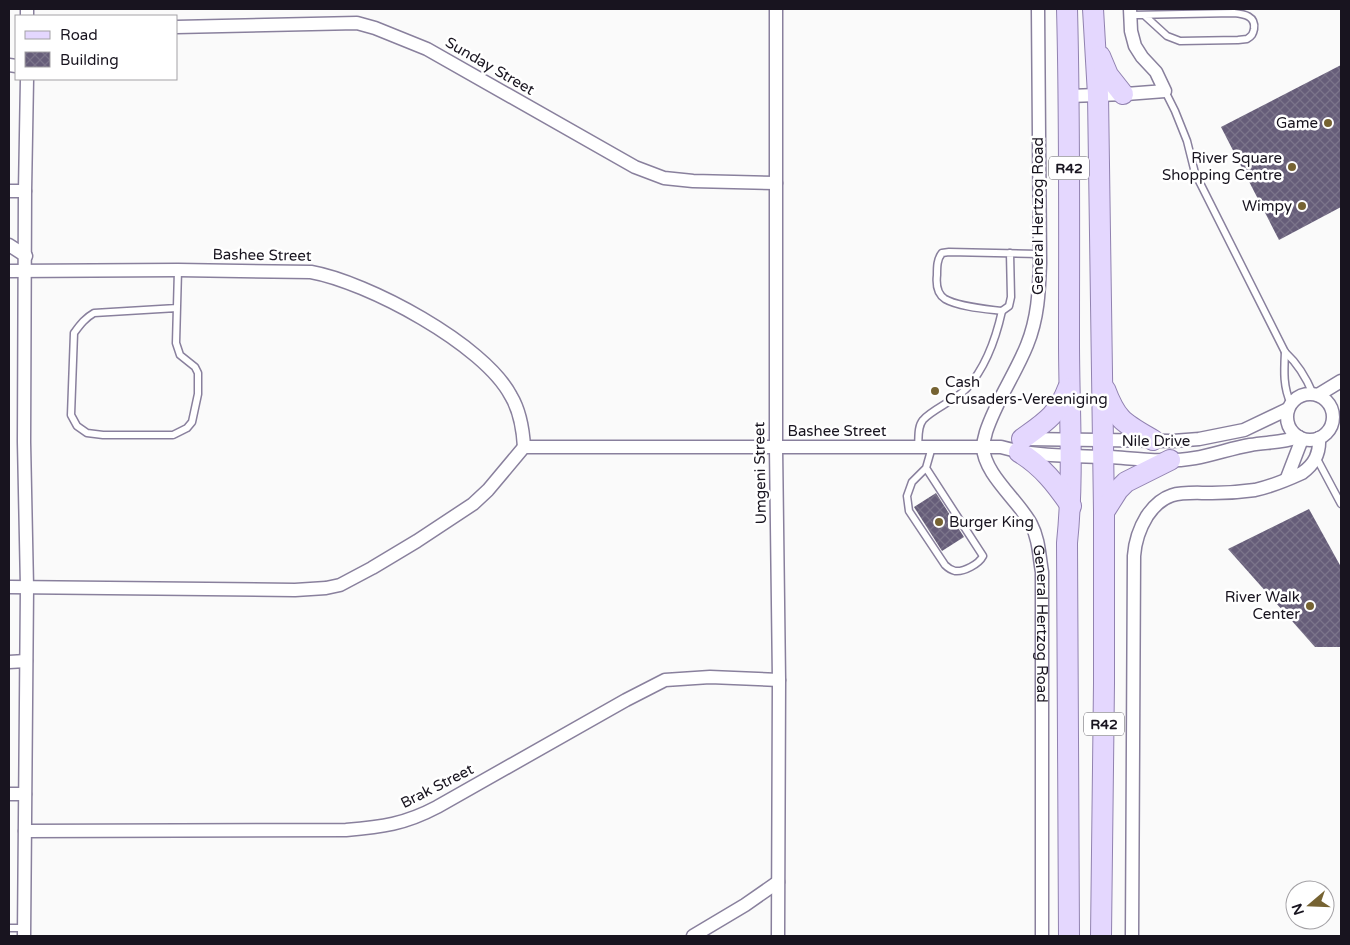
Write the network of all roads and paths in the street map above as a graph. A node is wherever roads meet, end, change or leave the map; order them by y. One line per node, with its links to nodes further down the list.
1 (776, 9): 15 (street, Umgeni Street)
2 (1038, 9): 20 (street, General Hertzog Road)
3 (1067, 9): 13 (main road, General Hertzog Road / R42)
4 (1093, 9): 8 (main road, R42)
5 (1130, 12): 6 (lane); 10 (street)
6 (1144, 15): 6 (lane)
7 (178, 27): 15 (street, Sunday Street)
8 (1096, 50): 11 (main road); 12 (main road, R42)
9 (27, 80): 17 (street)
10 (1165, 91): 11 (street); 27 (lane)
11 (1124, 94): 12 (street); 14 (main road)
12 (1098, 95): 13 (street); 14 (main road, R42)
13 (1069, 96): 30 (main road, General Hertzog Road / R42)
14 (1097, 122): 28 (main road, R42)
15 (776, 183): 42 (street, Umgeni Street)
16 (9, 191): 17 (street)
17 (25, 191): 21 (street)
18 (9, 245): 21 (street)
19 (1010, 253): 20 (lane); 26 (lane); 26 (lane)
20 (1040, 254): 41 (street, General Hertzog Road)
21 (26, 256): 24 (street)
22 (178, 270): 24 (street, Bashee Street); 25 (lane); 38 (street, Bashee Street)
23 (9, 271): 24 (street, Bashee Street)
24 (25, 271): 53 (street)
25 (177, 308): 25 (lane)
26 (1002, 310): 39 (lane)
27 (1285, 352): 31 (lane); 32 (lane)
28 (1101, 377): 36 (main road); 44 (main road, R42)
29 (1341, 381): 31 (street, Nile Drive)
30 (1069, 385): 37 (main road); 43 (main road, General Hertzog Road / R42)
31 (1316, 395): 32 (street, Nile Drive); 33 (street)
32 (1289, 407): 34 (street); 36 (street, Nile Drive)
33 (1337, 414): 35 (street)
34 (1301, 438): 35 (street, Nile Drive); 46 (street, Nile Drive); 48 (street)
35 (1319, 438): 45 (street)
36 (1153, 440): 44 (street, Nile Drive)
37 (1014, 446): 41 (street, Bashee Street); 43 (street, Bashee Street); 43 (street, Bashee Street); 50 (main road)
38 (524, 447): 42 (street, Bashee Street); 53 (street)
39 (918, 447): 40 (street, Bashee Street); 42 (street, Bashee Street)
40 (932, 447): 41 (street, Bashee Street); 47 (lane)
41 (983, 447): 65 (street, General Hertzog Road)
42 (776, 448): 56 (street, Umgeni Street)
43 (1071, 448): 44 (street, Nile Drive); 44 (street, Nile Drive); 50 (main road, General Hertzog Road / R42)
44 (1102, 448): 46 (street, Nile Drive); 51 (main road, R42)
45 (1316, 457): 48 (street); 49 (lane)
46 (1170, 460): 51 (main road)
47 (926, 468): 47 (lane)
48 (1287, 478): 68 (street)
49 (1341, 504)
50 (1071, 506): 66 (main road, General Hertzog Road / R42)
51 (1104, 512): 67 (main road, R42)
52 (9, 587): 53 (street)
53 (27, 587): 54 (street)
54 (26, 661): 55 (street); 58 (street)
55 (9, 662)
56 (779, 680): 59 (street, Brak Street); 60 (street, Umgeni Street)
57 (9, 794): 58 (street)
58 (25, 794): 59 (street)
59 (25, 831): 62 (street)
60 (778, 882): 63 (street); 64 (street, Umgeni Street)
61 (9, 928): 62 (lane)
62 (25, 932)
63 (693, 936)
64 (778, 936)
65 (1042, 936)
66 (1069, 936)
67 (1101, 936)
68 (1132, 936)

